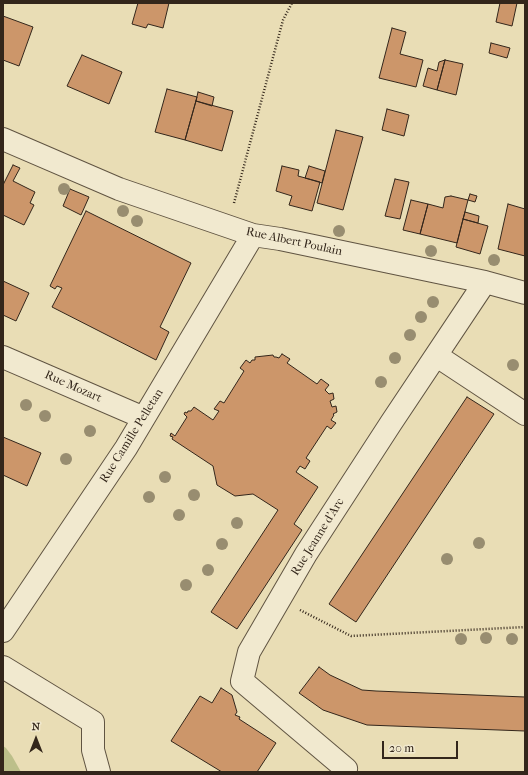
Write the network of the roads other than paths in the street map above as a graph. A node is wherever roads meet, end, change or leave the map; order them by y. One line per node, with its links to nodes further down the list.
1 (3, 139): 2 (street, Rue Albert Poulain)
2 (253, 235): 3 (street, Rue Albert Poulain); 8 (street, Rue Camille Pelletan)
3 (485, 282): 4 (street, Rue Albert Poulain); 5 (street, Rue Jeanne d'Arc)
4 (525, 293)
5 (437, 356): 7 (street); 12 (street, Rue Jeanne d'Arc)
6 (3, 357): 8 (street, Rue Mozart)
7 (525, 414)
8 (144, 418): 9 (street, Rue Camille Pelletan)
9 (3, 631)
10 (3, 667): 11 (street)
11 (99, 772)
12 (345, 772)

